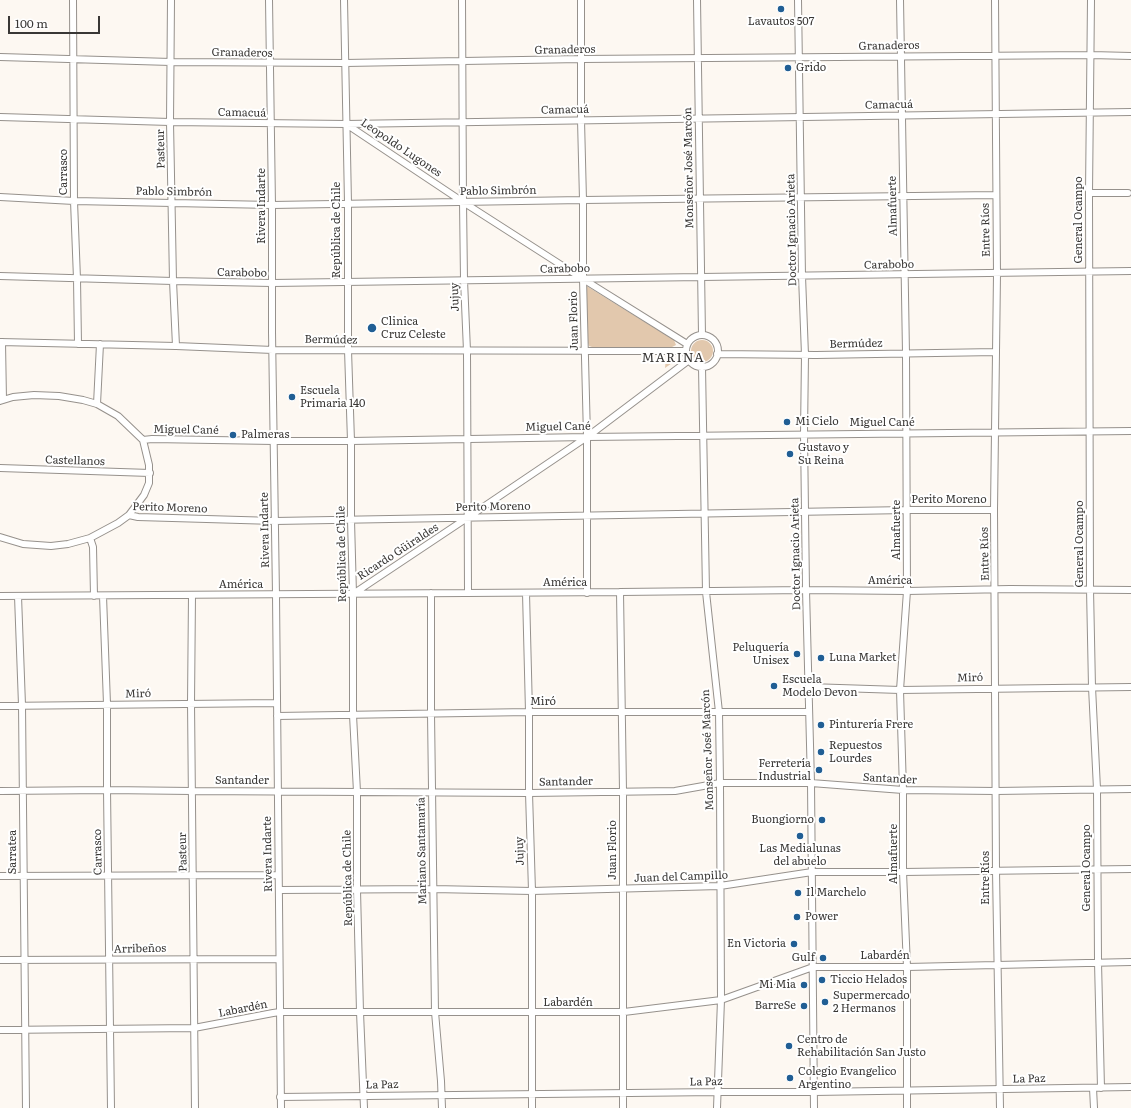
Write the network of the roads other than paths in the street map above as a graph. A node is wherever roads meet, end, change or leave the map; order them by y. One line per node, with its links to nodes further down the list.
1 (73, 0): 19 (street, Carrasco)
2 (171, 0): 22 (street, Pasteur)
3 (269, 0): 23 (street, Rivera Indarte)
4 (344, 0): 24 (street, República de Chile)
5 (462, 0): 21 (street, Jujuy)
6 (581, 0): 20 (street, Juan Florio)
7 (697, 0): 17 (street, Monseñor José Marcón)
8 (798, 0): 18 (street, Doctor Ignacio Arieta)
9 (900, 0): 13 (street, Almafuerte)
10 (995, 0): 14 (street, Entre Ríos)
11 (1091, 0): 12 (street, General Ocampo)
12 (1091, 55): 14 (street, Granaderos); 15 (street, Granaderos); 26 (street, General Ocampo)
13 (901, 56): 14 (street, Granaderos); 18 (street, Granaderos); 28 (street, Almafuerte)
14 (996, 56): 27 (street, Entre Ríos)
15 (1131, 56)
16 (0, 57): 19 (street, Granaderos)
17 (698, 58): 18 (street, Granaderos); 20 (street, Granaderos); 31 (street, Monseñor José Marcón)
18 (799, 58): 30 (street, Doctor Ignacio Arieta)
19 (73, 59): 22 (street, Granaderos); 32 (street, Carrasco)
20 (582, 59): 21 (street, Granaderos); 33 (street, Juan Florio)
21 (463, 61): 24 (street, Granaderos); 35 (street, Jujuy)
22 (171, 62): 23 (street, Granaderos); 34 (street, Pasteur)
23 (270, 63): 24 (street, Granaderos); 36 (street, Rivera Indarte)
24 (345, 63): 37 (street, República de Chile)
25 (1131, 112): 26 (street, Camacuá)
26 (1089, 113): 27 (street, Camacuá); 38 (street, General Ocampo)
27 (996, 114): 28 (street, Camacuá); 40 (street, Entre Ríos)
28 (901, 115): 30 (street, Camacuá); 41 (street, Almafuerte)
29 (0, 117): 32 (street, Camacuá)
30 (800, 117): 31 (street, Camacuá); 43 (street, Doctor Ignacio Arieta)
31 (699, 118): 33 (street, Camacuá); 44 (street, Monseñor José Marcón)
32 (74, 119): 34 (street, Camacuá); 45 (street, Carrasco)
33 (582, 120): 35 (street, Camacuá); 46 (street, Juan Florio)
34 (170, 122): 36 (street, Camacuá); 47 (street, Pasteur)
35 (463, 122): 37 (street, Camacuá); 48 (street, Jujuy)
36 (271, 124): 37 (street, Camacuá); 50 (street, Rivera Indarte)
37 (346, 124): 48 (street, Leopoldo Lugones); 49 (street, República de Chile)
38 (1089, 193): 39 (street); 52 (street, General Ocampo)
39 (1128, 193)
40 (996, 194): 41 (street, Pablo Simbrón); 53 (street, Entre Ríos)
41 (903, 196): 43 (street, Pablo Simbrón); 54 (street, Almafuerte)
42 (0, 197): 45 (street, Pablo Simbrón)
43 (801, 197): 44 (street, Pablo Simbrón); 56 (street, Doctor Ignacio Arieta)
44 (700, 199): 46 (street, Pablo Simbrón); 57 (street, Monseñor José Marcón)
45 (74, 200): 47 (street, Pablo Simbrón); 58 (street, Carrasco)
46 (583, 200): 48 (street, Pablo Simbrón); 59 (street, Juan Florio)
47 (172, 202): 50 (street, Pablo Simbrón); 61 (street, Pasteur)
48 (463, 202): 49 (street, Pablo Simbrón); 59 (street, Leopoldo Lugones); 60 (street, Jujuy)
49 (348, 203): 50 (street, Pablo Simbrón); 62 (street, República de Chile)
50 (272, 205): 63 (street, Rivera Indarte)
51 (1131, 271): 52 (street, Carabobo)
52 (1089, 272): 53 (street, Carabobo); 84 (street, General Ocampo)
53 (997, 274): 54 (street, Carabobo); 74 (street, Entre Ríos)
54 (904, 275): 56 (street, Carabobo); 75 (street, Almafuerte)
55 (0, 276): 58 (street, Carabobo)
56 (802, 276): 57 (street, Carabobo); 77 (street, Doctor Ignacio Arieta)
57 (701, 277): 59 (street, Carabobo); 64 (street, Monseñor José Marcón)
58 (77, 279): 61 (street, Carabobo); 66 (street, Carrasco)
59 (583, 279): 60 (street, Carabobo); 69 (street, Leopoldo Lugones); 72 (street, Juan Florio)
60 (464, 280): 62 (street, Carabobo); 73 (street, Jujuy)
61 (173, 282): 63 (street, Carabobo); 68 (street, Pasteur)
62 (348, 282): 63 (street, Carabobo); 71 (street, República de Chile)
63 (272, 283): 70 (street, Rivera Indarte)
64 (702, 335): 69 (street); 76 (street)
65 (1, 342): 66 (street, Bermúdez); 80 (street)
66 (78, 344): 67 (street, Bermúdez)
67 (100, 344): 68 (street, Bermúdez); 81 (street)
68 (176, 346): 70 (street, Bermúdez)
69 (686, 348): 72 (street, Bermúdez); 78 (street)
70 (273, 350): 71 (street, Bermúdez); 92 (street, Rivera Indarte)
71 (348, 350): 73 (street, Bermúdez); 91 (street, República de Chile)
72 (584, 350): 73 (street, Bermúdez); 88 (street, Juan Florio)
73 (467, 351): 89 (street, Jujuy)
74 (996, 352): 75 (street, Bermúdez); 83 (street, Entre Ríos)
75 (906, 353): 77 (street, Bermúdez); 85 (street, Almafuerte)
76 (717, 354): 77 (street, Bermúdez); 79 (street)
77 (805, 355): 86 (street, Doctor Ignacio Arieta)
78 (689, 360): 79 (street); 88 (street, Ricardo Güiraldes)
79 (702, 367): 87 (street, Monseñor José Marcón)
80 (1, 401): 81 (street, Miguel Cané)
81 (97, 404): 90 (street, Miguel Cané)
82 (1131, 431): 84 (street, Miguel Cané)
83 (995, 432): 84 (street, Miguel Cané); 85 (street, Miguel Cané); 96 (street, Entre Ríos)
84 (1090, 432): 107 (street, General Ocampo)
85 (906, 433): 86 (street, Miguel Cané); 95 (street, Almafuerte)
86 (804, 434): 87 (street, Miguel Cané); 97 (street, Doctor Ignacio Arieta)
87 (703, 436): 88 (street, Miguel Cané); 98 (street, Monseñor José Marcón)
88 (587, 437): 89 (street, Miguel Cané); 100 (street, Juan Florio); 101 (street, Ricardo Güiraldes)
89 (467, 439): 91 (street, Miguel Cané); 101 (street, Jujuy)
90 (143, 440): 92 (street, Miguel Cané); 94 (street)
91 (351, 441): 92 (street, Miguel Cané); 102 (street, República de Chile)
92 (274, 442): 103 (street, Rivera Indarte)
93 (0, 468): 94 (street, Castellanos)
94 (150, 473): 99 (street)
95 (907, 510): 96 (street, Perito Moreno); 97 (street, Perito Moreno); 110 (street, Almafuerte)
96 (994, 510): 106 (street, Entre Ríos)
97 (805, 512): 98 (street, Perito Moreno); 108 (street, Doctor Ignacio Arieta)
98 (704, 514): 100 (street, Perito Moreno); 112 (street, Monseñor José Marcón)
99 (129, 515): 103 (street, Perito Moreno); 105 (street, Perito Moreno)
100 (587, 516): 101 (street, Perito Moreno); 115 (street, Juan Florio)
101 (468, 518): 102 (street, Perito Moreno); 113 (street, Jujuy); 116 (street, Ricardo Güiraldes)
102 (351, 520): 103 (street, Perito Moreno); 116 (street, República de Chile)
103 (275, 521): 119 (street, Rivera Indarte)
104 (0, 537): 105 (street, Perito Moreno)
105 (90, 538): 122 (street)
106 (995, 589): 107 (street, América); 110 (street, América); 127 (street, Entre Ríos)
107 (1090, 589): 109 (street, América); 124 (street, General Ocampo)
108 (806, 590): 110 (street, América); 112 (street, América); 126 (street, Doctor Ignacio Arieta)
109 (1131, 590)
110 (908, 591): 128 (street, Almafuerte)
111 (620, 592): 112 (street, América); 115 (street, América); 135 (street, Juan Florio)
112 (706, 592): 136 (street, Monseñor José Marcón)
113 (468, 593): 114 (street, América); 117 (street, América)
114 (526, 593): 115 (street, América); 134 (street, Jujuy)
115 (587, 593)
116 (353, 594): 117 (street, América); 119 (street, América); 139 (street, República de Chile)
117 (431, 594): 138 (street, Mariano Santamaría)
118 (192, 595): 119 (street, América); 123 (street, América); 129 (street, Pasteur)
119 (276, 595): 130 (street, Rivera Indarte)
120 (0, 596): 121 (street, América)
121 (18, 596): 122 (street, América); 132 (street, Sarratea)
122 (94, 596): 123 (street, América)
123 (103, 596): 131 (street, Carrasco)
124 (1092, 687): 125 (street, Miró); 127 (street, Miró); 143 (street, General Ocampo)
125 (1131, 687)
126 (809, 688): 128 (street, Miró); 137 (street, Doctor Ignacio Arieta)
127 (995, 688): 128 (street, Miró); 152 (street, Entre Ríos)
128 (900, 690): 146 (street, Almafuerte)
129 (191, 703): 130 (street, Miró); 131 (street, Miró); 149 (street, Pasteur)
130 (277, 703): 140 (street, Rivera Indarte)
131 (107, 704): 132 (street, Miró); 145 (street, Carrasco)
132 (22, 705): 133 (street, Miró); 148 (street, Sarratea)
133 (0, 706)
134 (529, 712): 135 (street, Miró); 138 (street, Miró); 155 (street, Jujuy)
135 (621, 712): 136 (street, Miró); 151 (street, Juan Florio)
136 (719, 712): 137 (street, Miró); 141 (street, Monseñor José Marcón)
137 (809, 712): 142 (street, Doctor Ignacio Arieta)
138 (431, 714): 139 (street, Miró); 154 (street, Mariano Santamaría)
139 (353, 715): 140 (street, Miró); 153 (street, República de Chile)
140 (277, 716): 150 (street, Rivera Indarte)
141 (720, 783): 142 (street, Santander); 151 (street, Santander); 166 (street, Monseñor José Marcón)
142 (811, 783): 146 (street, Santander); 159 (street, Doctor Ignacio Arieta)
143 (1097, 789): 144 (street, Santander); 152 (street, Santander); 157 (street, General Ocampo)
144 (1131, 789)
145 (107, 790): 148 (street, Santander); 149 (street, Santander); 161 (street, Carrasco)
146 (903, 790): 152 (street, Santander); 160 (street, Almafuerte)
147 (0, 791): 148 (street, Santander)
148 (23, 791): 165 (street, Sarratea)
149 (192, 791): 150 (street, Santander); 162 (street, Pasteur)
150 (277, 791): 153 (street, Santander); 163 (street, Rivera Indarte)
151 (623, 791): 155 (street, Santander); 168 (street, Juan Florio)
152 (996, 791): 158 (street, Entre Ríos)
153 (357, 792): 154 (street, Santander); 170 (street, República de Chile)
154 (432, 792): 155 (street, Santander); 167 (street, Mariano Santamaría)
155 (529, 793): 171 (street, Jujuy)
156 (1131, 868): 157 (street, Juan del Campillo)
157 (1097, 870): 158 (street, Juan del Campillo); 177 (street, General Ocampo)
158 (996, 871): 160 (street, Juan del Campillo); 179 (street, Entre Ríos)
159 (812, 872): 160 (street, Juan del Campillo); 166 (street, Juan del Campillo); 180 (street, Doctor Ignacio Arieta)
160 (903, 872): 181 (street, Almafuerte)
161 (109, 875): 162 (street); 165 (street); 174 (street, Carrasco)
162 (193, 875): 163 (street); 172 (street, Pasteur)
163 (278, 875): 169 (street, Rivera Indarte)
164 (0, 876): 165 (street)
165 (23, 876): 176 (street, Sarratea)
166 (720, 886): 168 (street, Juan del Campillo); 182 (street, Monseñor José Marcón)
167 (433, 889): 170 (street, Juan del Campillo); 171 (street, Juan del Campillo); 185 (street, Mariano Santamaría)
168 (623, 889): 171 (street, Juan del Campillo); 186 (street, Juan Florio)
169 (279, 890): 170 (street, Juan del Campillo); 173 (street, Rivera Indarte)
170 (358, 890): 184 (street, República de Chile)
171 (532, 891): 187 (street, Jujuy)
172 (193, 958): 173 (street, Arribeños); 174 (street, Arribeños); 188 (street, Pasteur)
173 (279, 958): 183 (street, Rivera Indarte)
174 (109, 959): 176 (street, Arribeños); 190 (street, Carrasco)
175 (0, 960): 176 (street, Arribeños)
176 (25, 960): 189 (street, Sarratea)
177 (1098, 962): 178 (street, Labardén); 179 (street, Labardén); 194 (street, General Ocampo)
178 (1131, 962)
179 (997, 965): 181 (street, Labardén); 195 (street, Entre Ríos)
180 (813, 966): 181 (street, Labardén); 182 (street, Labardén); 198 (street, Doctor Ignacio Arieta)
181 (906, 967): 196 (street, Almafuerte)
182 (721, 1000): 186 (street, Labardén); 197 (street, Monseñor José Marcón)
183 (280, 1012): 184 (street, Labardén); 188 (street, Labardén); 203 (street, Rivera Indarte)
184 (360, 1012): 185 (street, Labardén); 202 (street, República de Chile)
185 (435, 1012): 187 (street, Labardén); 201 (street, Mariano Santamaría)
186 (624, 1012): 187 (street, Labardén); 200 (street, Juan Florio)
187 (531, 1013): 199 (street, Jujuy)
188 (194, 1028): 190 (street, Labardén); 206 (street, Pasteur)
189 (25, 1029): 190 (street, Labardén); 191 (street, Labardén); 204 (street, Sarratea)
190 (110, 1029): 205 (street, Carrasco)
191 (0, 1030)
192 (1131, 1087): 194 (street, La Paz)
193 (1093, 1088): 194 (street, La Paz); 195 (street, La Paz); 216 (street)
194 (1101, 1088)
195 (999, 1089): 196 (street, La Paz); 215 (street, Entre Ríos)
196 (907, 1091): 198 (street, La Paz); 214 (street, Almafuerte)
197 (717, 1092): 198 (street, La Paz); 200 (street, La Paz); 212 (street, Monseñor José Marcón)
198 (814, 1092): 213 (street, Doctor Ignacio Arieta)
199 (532, 1093): 200 (street, La Paz); 201 (street, La Paz); 210 (street, Jujuy)
200 (623, 1093): 211 (street, Juan Florio)
201 (441, 1095): 202 (street, La Paz); 209 (street, Mariano Santamaría)
202 (364, 1096): 203 (street, La Paz); 208 (street, República de Chile)
203 (280, 1097): 207 (street, Rivera Indarte)
204 (26, 1108)
205 (111, 1108)
206 (195, 1108)
207 (281, 1108)
208 (364, 1108)
209 (442, 1108)
210 (532, 1108)
211 (624, 1108)
212 (717, 1108)
213 (814, 1108)
214 (907, 1108)
215 (1000, 1108)
216 (1094, 1108)

